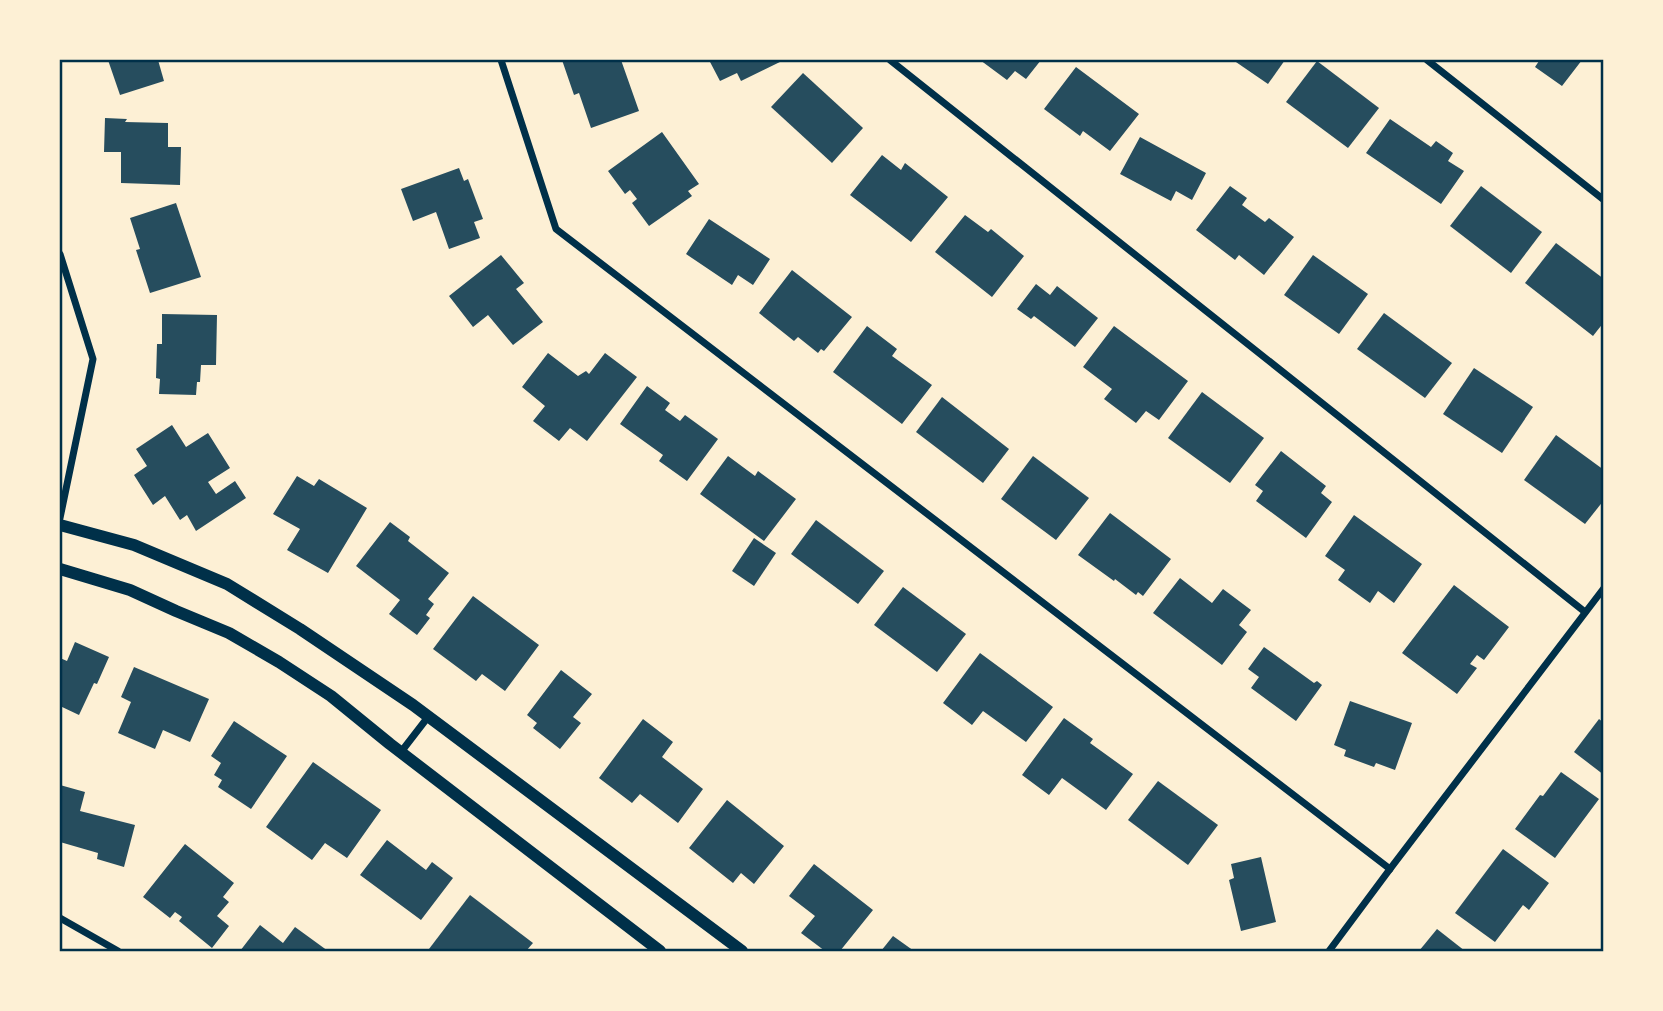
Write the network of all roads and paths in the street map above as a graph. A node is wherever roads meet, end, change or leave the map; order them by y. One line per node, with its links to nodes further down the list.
1 (500, 60): 13 (street)
2 (890, 60): 10 (street)
3 (1427, 60): 4 (street)
4 (1604, 200)
5 (60, 254): 6 (street)
6 (60, 518)
7 (60, 525): 11 (street)
8 (60, 569): 12 (street)
9 (1604, 588): 10 (street)
10 (1585, 612): 13 (street)
11 (428, 717): 12 (street); 17 (street)
12 (401, 752): 16 (street)
13 (1390, 869): 18 (street)
14 (60, 918): 15 (street)
15 (118, 951)
16 (660, 951)
17 (742, 951)
18 (1329, 951)

